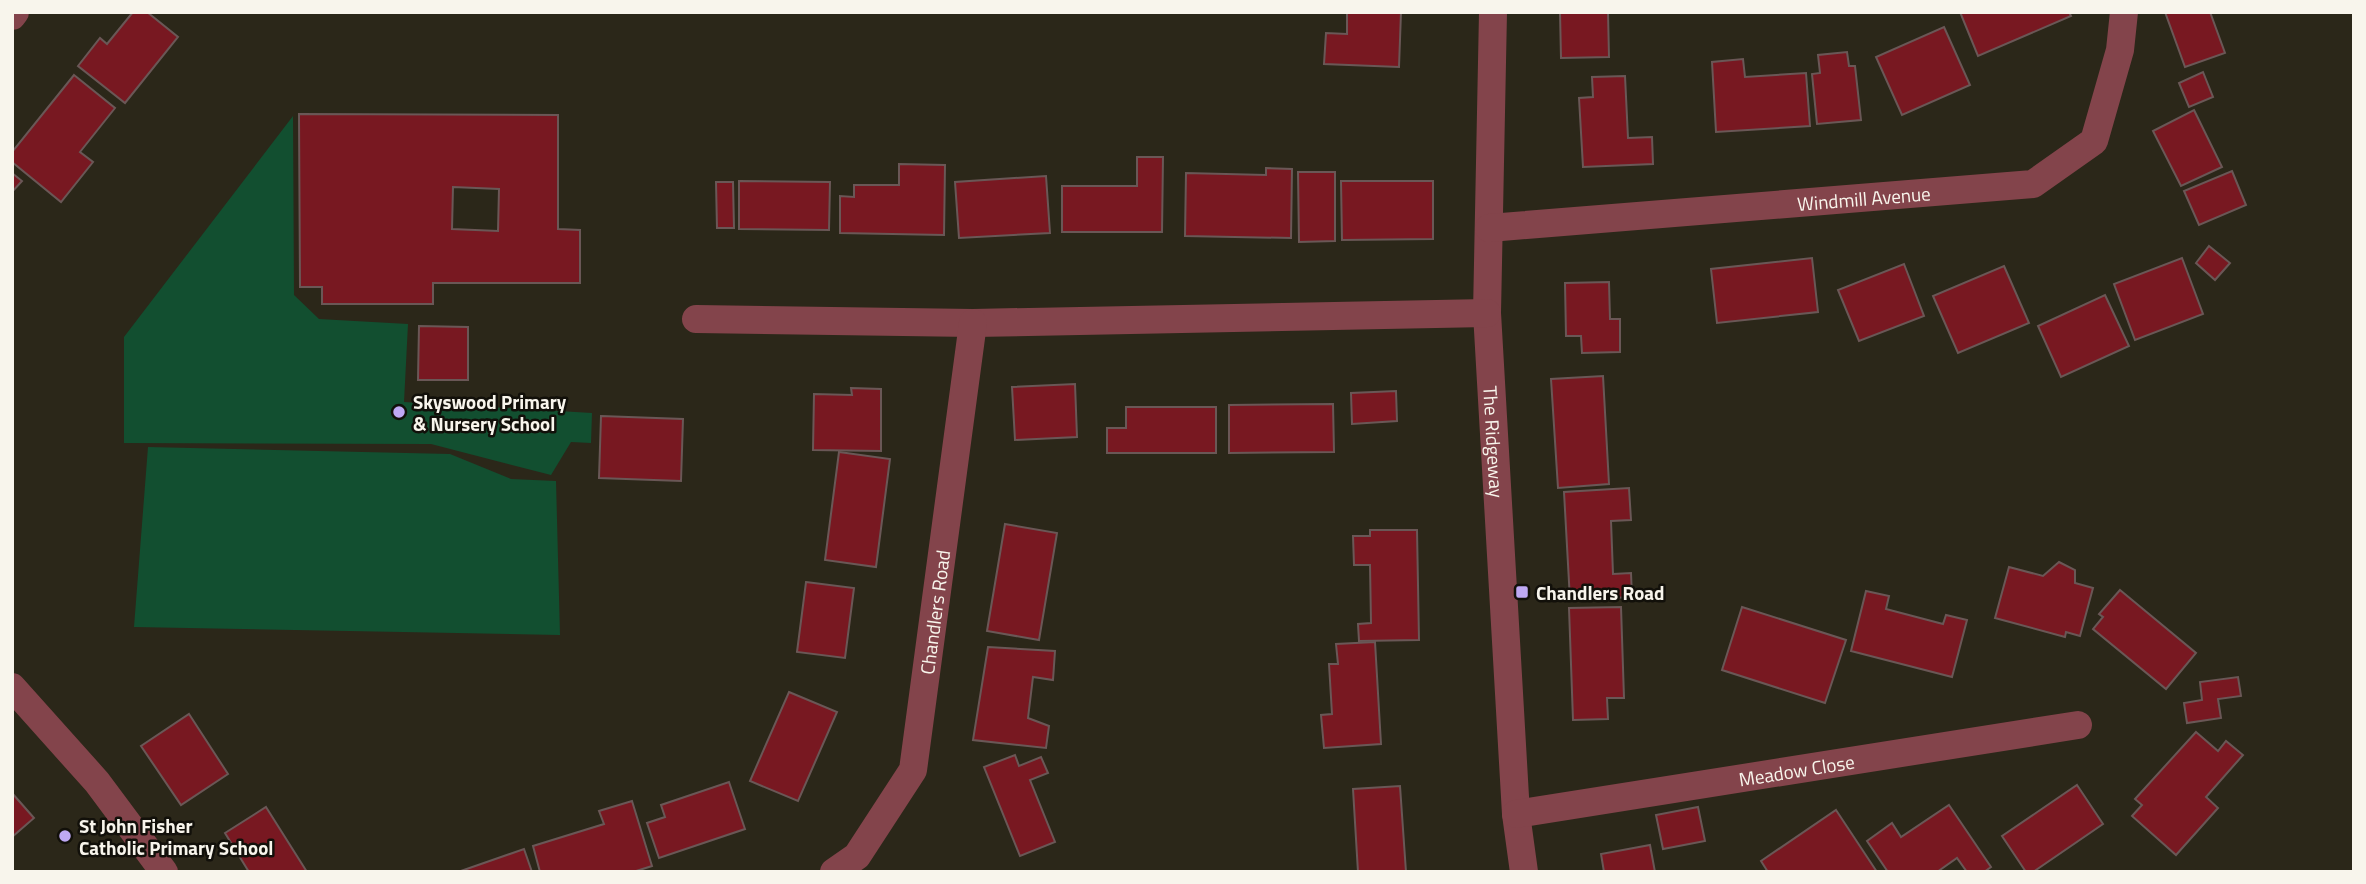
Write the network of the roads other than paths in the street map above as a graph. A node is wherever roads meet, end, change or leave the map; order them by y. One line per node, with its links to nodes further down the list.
1 (1493, 12): 3 (street, The Ridgeway)
2 (2124, 12): 3 (street, Windmill Avenue)
3 (1489, 228): 4 (street, The Ridgeway)
4 (1486, 313): 6 (street); 9 (street, The Ridgeway)
5 (696, 319): 6 (street)
6 (973, 323): 10 (street, Chandlers Road)
7 (12, 687): 11 (street)
8 (2078, 725): 9 (street, Meadow Close)
9 (1516, 814): 12 (street, The Ridgeway)
10 (854, 867)
11 (164, 872)
12 (1524, 872)

